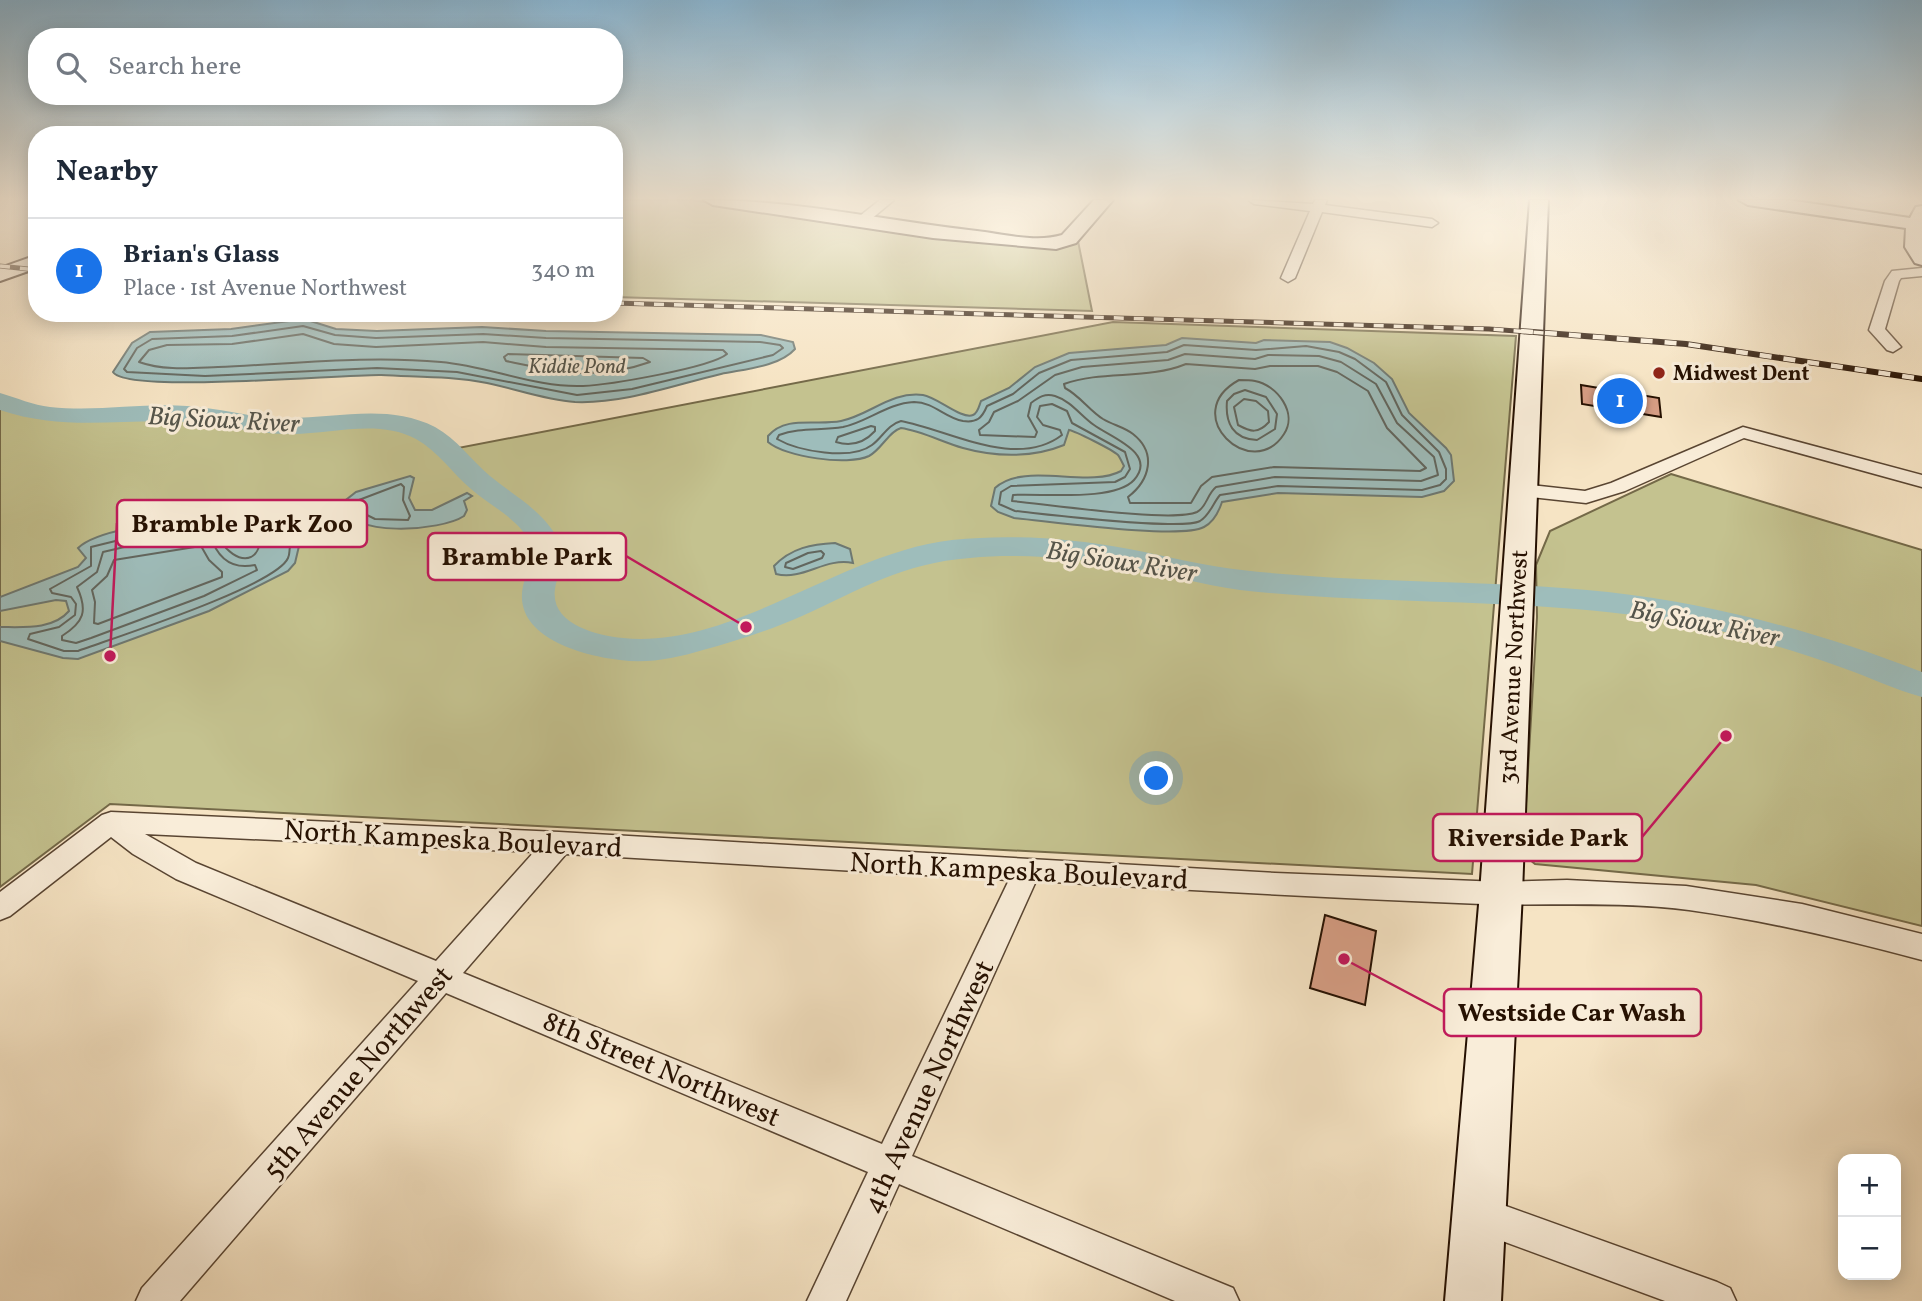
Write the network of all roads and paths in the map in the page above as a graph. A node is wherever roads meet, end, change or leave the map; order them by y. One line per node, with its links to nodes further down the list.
1 (1295, 261): 6 (street)
2 (1535, 261): 9 (main road, 3rd Avenue Northwest)
3 (28, 264): 5 (main road)
4 (1922, 271): 7 (street)
5 (0, 275)
6 (1288, 278)
7 (1894, 347)
8 (1922, 481): 9 (street)
9 (1522, 490): 13 (main road, 3rd Avenue Northwest)
10 (111, 822): 11 (street, North Kampeska Boulevard); 14 (street); 16 (street, 8th Street Northwest)
11 (559, 843): 12 (street, North Kampeska Boulevard); 16 (street, 5th Avenue Northwest)
12 (1027, 871): 13 (street, North Kampeska Boulevard); 17 (street, 4th Avenue Northwest)
13 (1501, 892): 15 (street, North Kampeska Boulevard); 18 (main road, 3rd Avenue Northwest)
14 (0, 908)
15 (1922, 947)
16 (442, 976): 17 (street, 8th Street Northwest); 19 (street, 5th Avenue Northwest)
17 (891, 1164): 20 (street, 4th Avenue Northwest); 21 (street, 8th Street Northwest)
18 (1478, 1214): 22 (main road, 3rd Avenue Northwest); 23 (street)
19 (155, 1301)
20 (827, 1301)
21 (1220, 1301)
22 (1473, 1301)
23 (1717, 1301)

